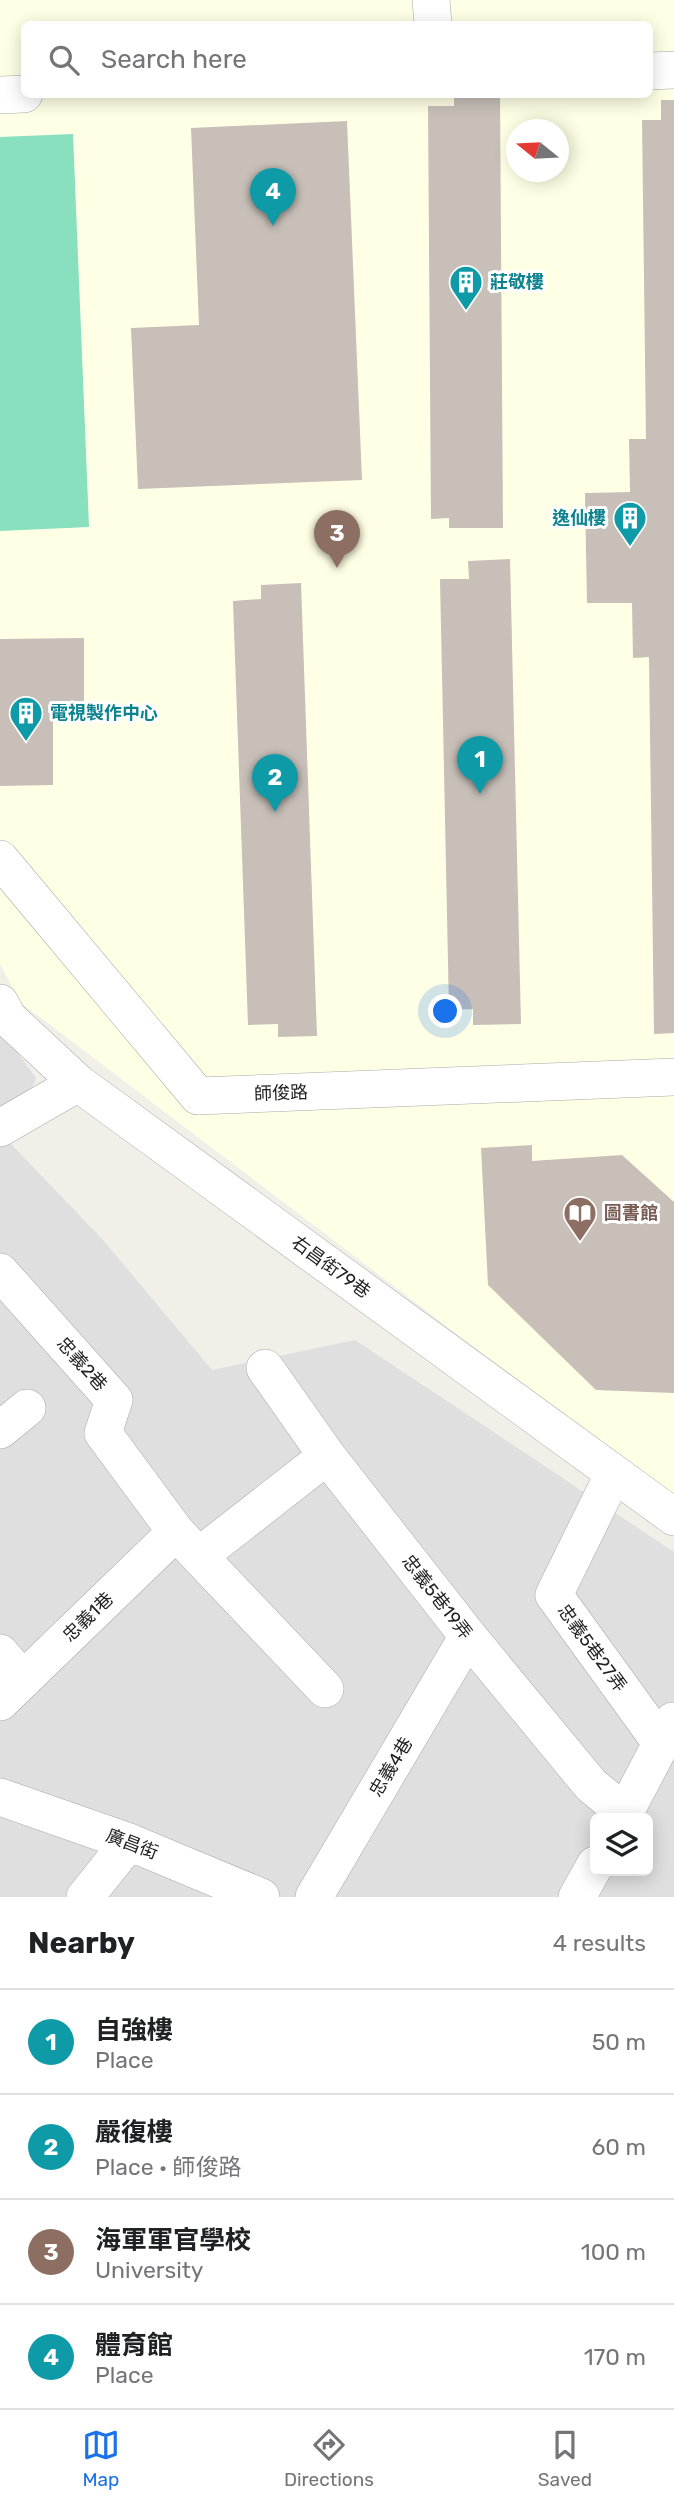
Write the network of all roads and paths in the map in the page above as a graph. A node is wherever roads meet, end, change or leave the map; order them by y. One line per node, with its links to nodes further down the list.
1 (431, 0): 2 (street)
2 (433, 21)
3 (674, 70): 4 (street)
4 (653, 71)
5 (21, 94): 6 (street)
6 (0, 95)
7 (0, 859): 10 (street, 師俊路)
8 (0, 1003): 9 (street, 右昌街79巷)
9 (78, 1083): 11 (street); 15 (street, 右昌街79巷)
10 (672, 1086)
11 (0, 1128)
12 (0, 1272): 17 (street, 忠義2巷)
13 (265, 1368): 14 (street, 忠義5巷19弄)
14 (327, 1456): 17 (street, 忠義1巷); 18 (street, 忠義5巷19弄)
15 (614, 1474): 16 (street, 右昌街79巷); 21 (street, 忠義5巷27弄)
16 (674, 1517)
17 (188, 1544): 19 (street, 忠義1巷); 20 (street)
18 (468, 1636): 23 (street, 忠義5巷19弄); 29 (street, 忠義4巷)
19 (8, 1679)
20 (325, 1689)
21 (668, 1731): 24 (street)
22 (0, 1797): 25 (street, 廣昌街)
23 (621, 1813)
24 (624, 1813)
25 (129, 1842): 27 (street, 廣昌街); 28 (street)
26 (590, 1874): 30 (street)
27 (246, 1894)
28 (85, 1897)
29 (314, 1897)
30 (577, 1897)

